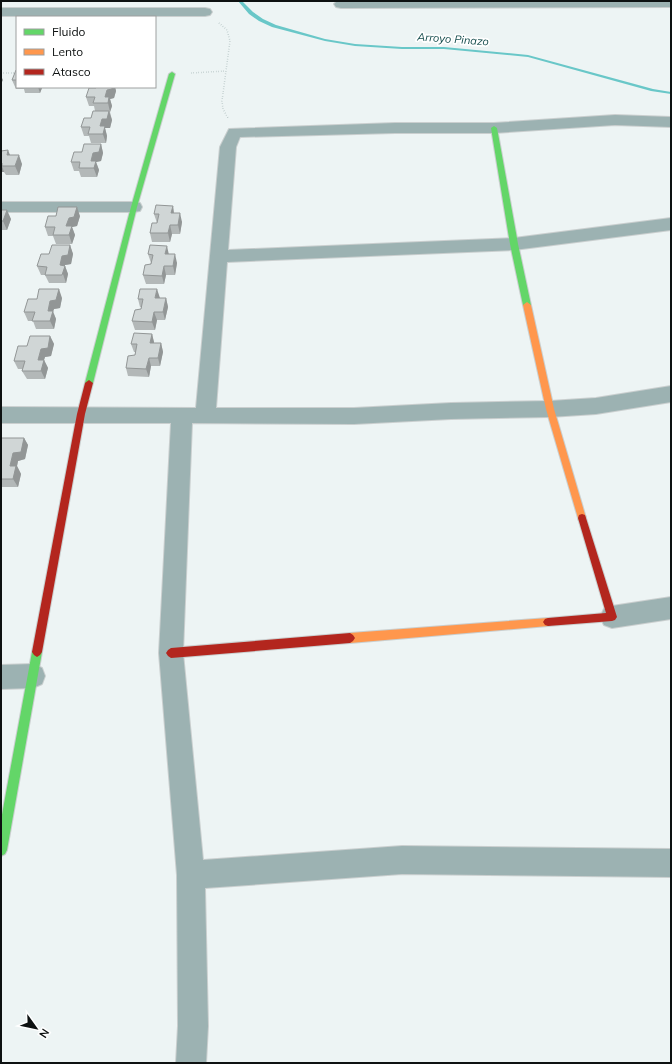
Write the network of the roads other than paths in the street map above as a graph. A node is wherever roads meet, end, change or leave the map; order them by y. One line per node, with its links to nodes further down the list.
1 (671, 3): 2 (street)
2 (341, 4)
3 (1, 12): 4 (street)
4 (206, 12)
5 (172, 74): 9 (street)
6 (671, 122): 7 (street)
7 (494, 128): 11 (street); 12 (street)
8 (1, 207): 9 (street)
9 (134, 207): 15 (street)
10 (671, 224): 11 (street)
11 (514, 244): 12 (street); 14 (street)
12 (218, 256): 17 (street)
13 (671, 394): 14 (street)
14 (550, 409): 17 (street); 19 (street)
15 (82, 414): 16 (street); 17 (street); 21 (street)
16 (1, 415)
17 (194, 415): 20 (street)
18 (671, 608): 19 (street)
19 (612, 617): 20 (street)
20 (171, 653): 25 (street)
21 (33, 676): 22 (street); 23 (street)
22 (1, 677)
23 (1, 850)
24 (671, 864): 25 (street)
25 (191, 875): 26 (street)
26 (191, 1063)

